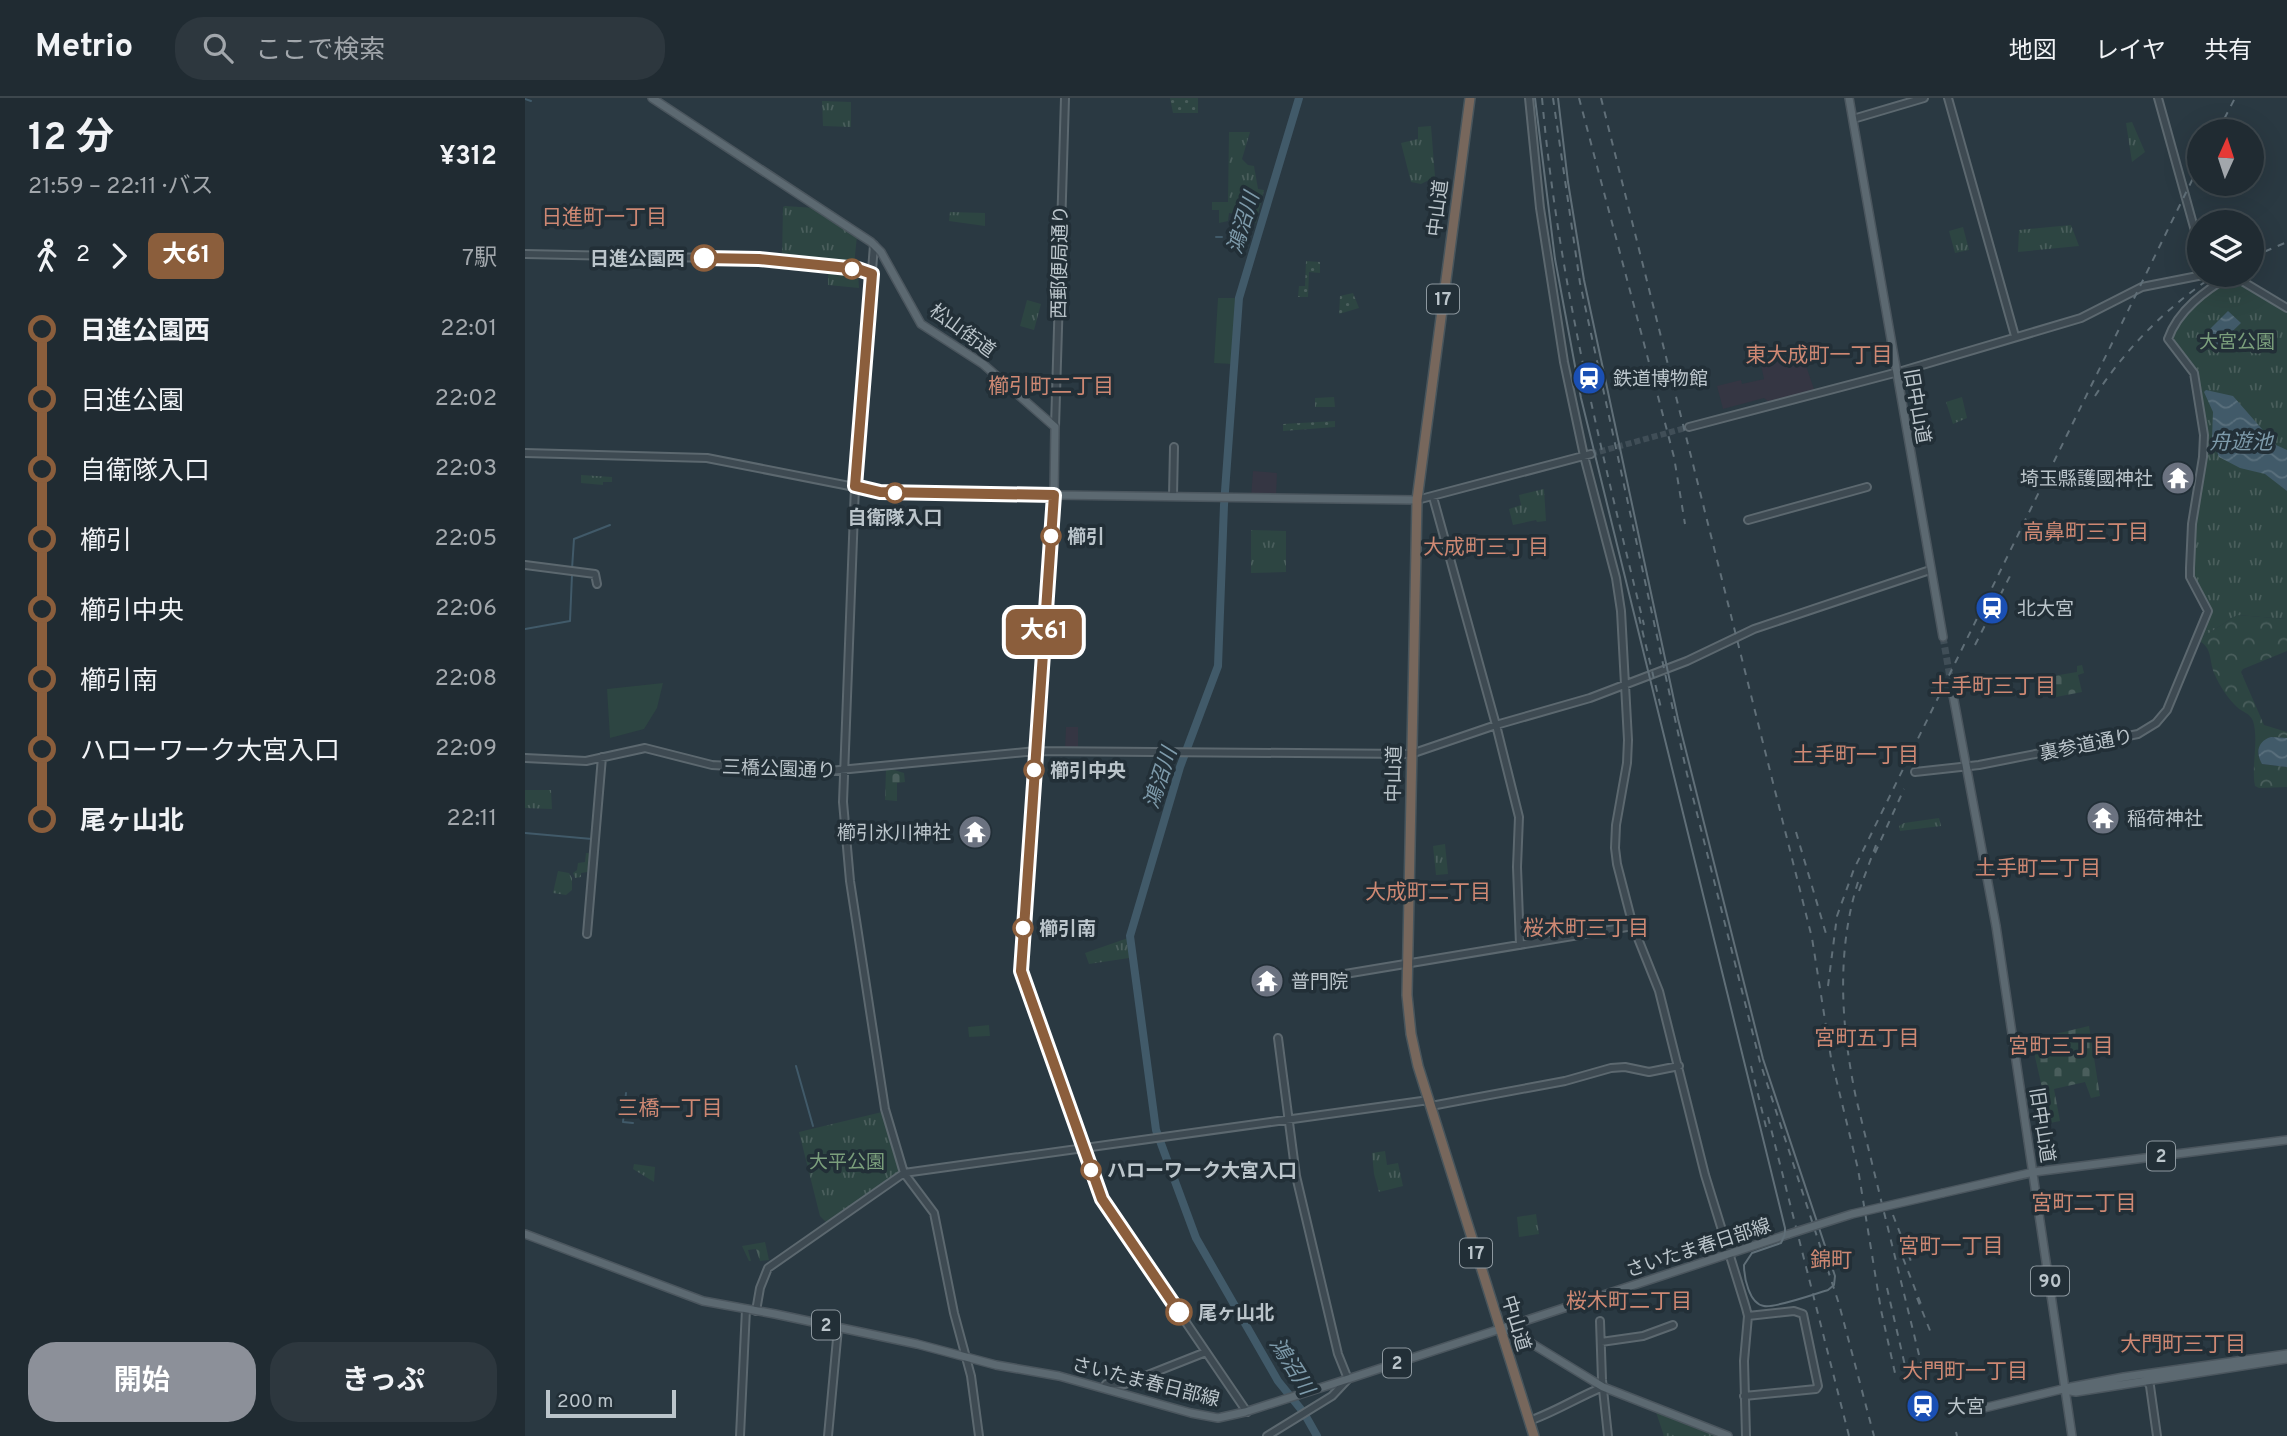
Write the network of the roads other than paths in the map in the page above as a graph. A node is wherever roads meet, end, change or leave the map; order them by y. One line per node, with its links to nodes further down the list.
1 (652, 98): 11 (main road, 松山街道)
2 (1065, 98): 20 (street, 西郵便局通り)
3 (1470, 98): 30 (highway, 中山道 / 17)
4 (1529, 98): 24 (street)
5 (1849, 98): 9 (main road, 旧中山道)
6 (1924, 98): 9 (street)
7 (1948, 98): 18 (street)
8 (2158, 98): 10 (street)
9 (1853, 119): 19 (main road, 旧中山道)
10 (2189, 210)
11 (874, 245): 13 (street); 20 (main road, 松山街道)
12 (525, 254): 13 (street)
13 (872, 274): 25 (street)
14 (2187, 278): 18 (street)
15 (2214, 287): 43 (street, 裏参道通り)
16 (2252, 287): 17 (street, 裏参道通り)
17 (2287, 308)
18 (2015, 337): 19 (street)
19 (1896, 373): 21 (street); 33 (main road, 旧中山道)
20 (1055, 427): 27 (main road)
21 (1689, 427)
22 (1174, 447): 28 (street)
23 (525, 453): 25 (street)
24 (1587, 455): 29 (street); 36 (street)
25 (855, 486): 27 (street); 44 (street)
26 (1867, 487): 31 (street)
27 (1054, 495): 28 (main road); 39 (street)
28 (1173, 496): 30 (main road)
29 (1433, 497): 30 (street); 38 (street)
30 (1417, 500): 40 (highway, 中山道 / 17)
31 (1748, 520)
32 (525, 565): 34 (street)
33 (1930, 570): 35 (main road, 旧中山道); 36 (street, 三橋公園通り)
34 (597, 584)
35 (1943, 637)
36 (1625, 685): 38 (street, 三橋公園通り); 46 (street)
37 (1954, 695): 43 (main road, 旧中山道)
38 (1496, 725): 40 (street, 三橋公園通り); 48 (street)
39 (1036, 751): 40 (street, 三橋公園通り); 44 (street, 三橋公園通り); 56 (street)
40 (1411, 754): 49 (highway, 中山道 / 17)
41 (602, 757): 42 (street, 三橋公園通り); 44 (street, 三橋公園通り); 47 (street)
42 (525, 758)
43 (1970, 766): 45 (street); 57 (main road, 旧中山道)
44 (843, 770): 58 (street)
45 (1915, 772)
46 (1633, 926): 48 (street); 52 (street)
47 (587, 934)
48 (1520, 945): 49 (street)
49 (1406, 964): 50 (street); 53 (highway, 中山道 / 17)
50 (1339, 975)
51 (1278, 1038): 54 (street)
52 (1679, 1066): 53 (street); 60 (street)
53 (1430, 1103): 54 (street); 67 (highway, 中山道 / 17)
54 (1288, 1119): 56 (street); 74 (street)
55 (2287, 1140): 57 (main road, さいたま春日部線 / 2)
56 (1083, 1148): 58 (street); 69 (street)
57 (2034, 1172): 60 (main road, さいたま春日部線 / 2, bridge); 77 (main road, 旧中山道 / 90)
58 (904, 1173): 62 (street); 71 (street)
59 (525, 1234): 61 (main road, さいたま春日部線 / 2)
60 (1730, 1253): 63 (street); 67 (main road, さいたま春日部線 / 2)
61 (746, 1309): 62 (main road, さいたま春日部線 / 2); 82 (street)
62 (756, 1311): 66 (main road, さいたま春日部線 / 2)
63 (1748, 1316): 78 (street); 78 (street)
64 (1600, 1321): 68 (street)
65 (1673, 1325): 68 (street)
66 (838, 1328): 71 (main road, さいたま春日部線 / 2); 83 (street)
67 (1500, 1328): 74 (main road, さいたま春日部線 / 2); 75 (main road); 81 (highway, 中山道 / 17)
68 (1601, 1342): 75 (street)
69 (1206, 1352): 76 (street); 80 (street)
70 (2287, 1354): 73 (main road)
71 (966, 1357): 76 (main road, さいたま春日部線 / 2); 84 (street)
72 (2287, 1359): 73 (main road)
73 (2145, 1378): 77 (main road); 91 (street)
74 (1348, 1379): 80 (main road, さいたま春日部線 / 2); 85 (street)
75 (1603, 1387): 81 (street); 87 (street); 88 (main road)
76 (1104, 1388): 80 (main road, さいたま春日部線 / 2)
77 (2065, 1390): 79 (main road); 90 (main road, 旧中山道)
78 (1744, 1396): 89 (street)
79 (1983, 1408)
80 (1247, 1412)
81 (1529, 1421): 86 (highway, 中山道 / 17)
82 (740, 1436)
83 (828, 1436)
84 (979, 1436)
85 (1267, 1436)
86 (1534, 1436)
87 (1608, 1436)
88 (1728, 1436)
89 (1746, 1436)
90 (2072, 1436)
91 (2157, 1436)

